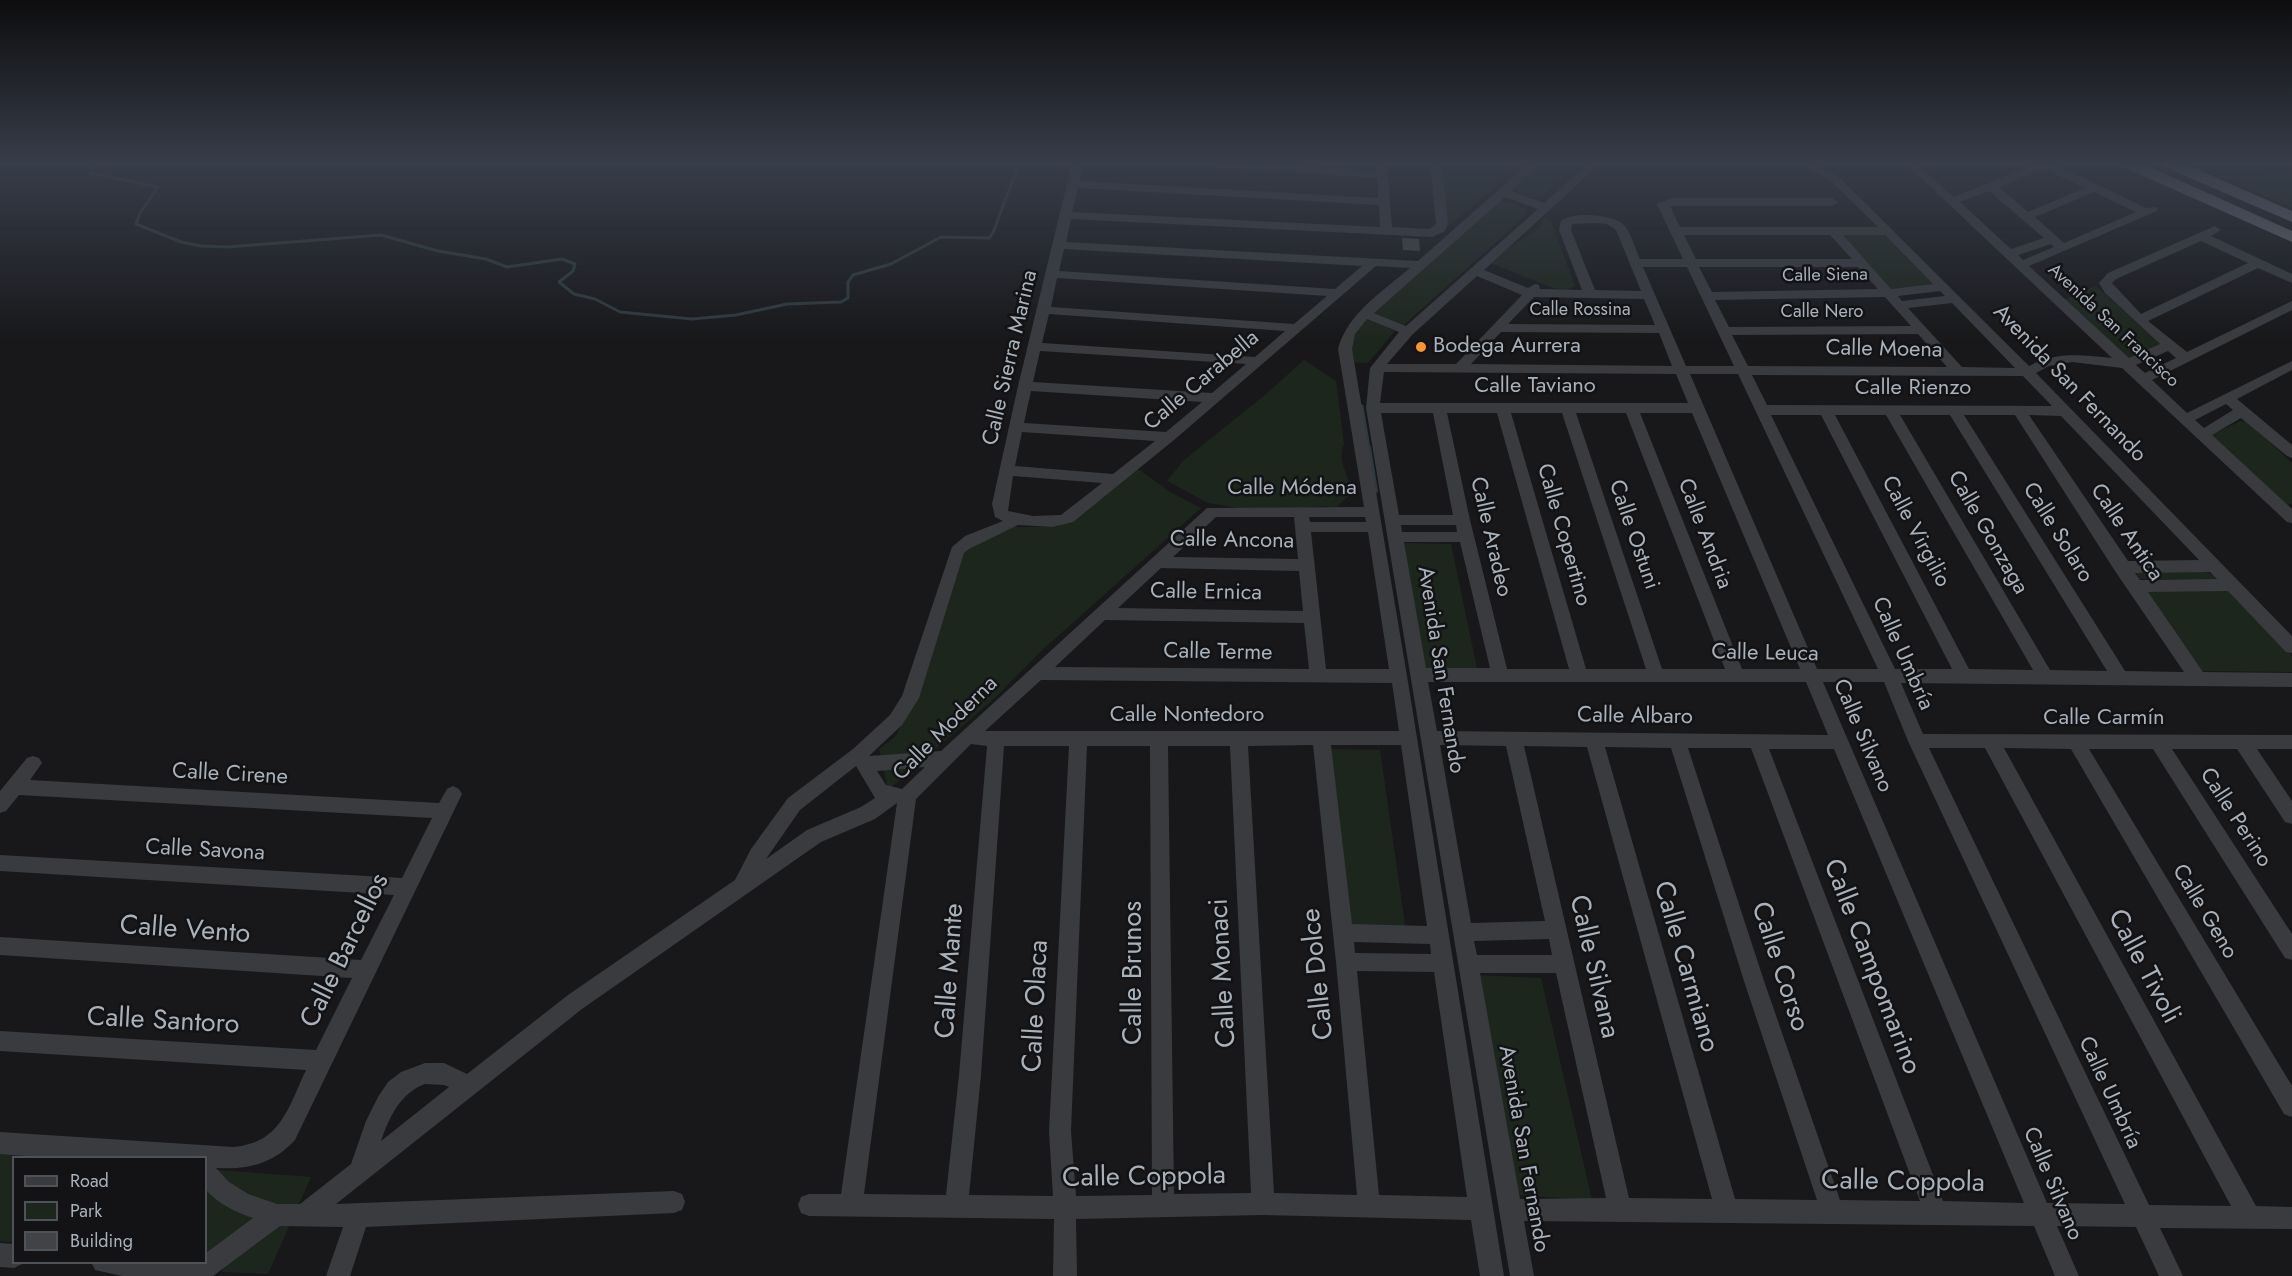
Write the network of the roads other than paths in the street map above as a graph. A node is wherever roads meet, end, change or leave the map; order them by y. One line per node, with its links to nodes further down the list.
1 (1064, 223): 23 (street, Calle Sierra Marina)
2 (1227, 223): 16 (street)
3 (1385, 223): 16 (street)
4 (1442, 223): 16 (street)
5 (1468, 223): 32 (street, Avenida San Fernando)
6 (1528, 223): 30 (street, Avenida San Fernando)
7 (1566, 223): 39 (street, Calle Silvano)
8 (1614, 223): 25 (street, Calle Silvano)
9 (1672, 223): 17 (street, Calle Umbría)
10 (1879, 223): 19 (street, Avenida San Fernando)
11 (1976, 223): 24 (street, Avenida San Francisco)
12 (2035, 223): 22 (street)
13 (2116, 223): 22 (street)
14 (2260, 223): 21 (highway)
15 (2215, 230): 20 (street)
16 (1386, 231)
17 (1676, 231): 18 (street); 26 (street, Calle Umbría)
18 (1833, 231): 19 (street); 27 (street)
19 (1888, 231): 35 (street, Avenida San Fernando)
20 (2200, 236): 28 (street); 47 (street)
21 (2292, 237)
22 (2058, 243): 24 (street); 29 (street)
23 (1059, 244): 31 (street); 33 (street, Calle Sierra Marina)
24 (2010, 254): 29 (street, Avenida San Francisco)
25 (1636, 262): 26 (street); 40 (street, Calle Silvano)
26 (1692, 263): 27 (street); 41 (street, Calle Umbría)
27 (1860, 263): 38 (street)
28 (2258, 263): 34 (street); 47 (street)
29 (2022, 265): 58 (street, Avenida San Francisco)
30 (1479, 266): 36 (street); 52 (street, Avenida San Fernando)
31 (1368, 267): 32 (street); 37 (street, Calle Carabella)
32 (1414, 270): 46 (street, Avenida San Fernando)
33 (1052, 274): 37 (street); 45 (street, Calle Sierra Marina)
34 (2292, 279)
35 (1942, 287): 38 (street, Calle Siena); 42 (street, Avenida San Fernando)
36 (1534, 289): 39 (street); 49 (street)
37 (1340, 293): 48 (street, Calle Carabella)
38 (1887, 293): 41 (street, Calle Siena); 44 (street)
39 (1590, 294): 40 (street)
40 (1648, 295): 50 (street, Calle Silvano)
41 (1708, 296): 53 (street, Calle Umbría)
42 (1953, 299): 44 (street); 65 (street, Avenida San Fernando)
43 (2292, 304): 56 (street)
44 (1898, 305): 51 (street)
45 (1044, 310): 48 (street); 55 (street, Calle Sierra Marina)
46 (1365, 314): 52 (street); 94 (street, Avenida San Fernando)
47 (2141, 319): 54 (street)
48 (1298, 328): 57 (street, Calle Carabella)
49 (1498, 328): 50 (street, Calle Rossina); 60 (street)
50 (1663, 329): 62 (street, Calle Silvano)
51 (1920, 330): 53 (street, Calle Nero); 64 (street)
52 (1408, 331): 61 (street, Avenida San Fernando)
53 (1724, 331): 63 (street, Calle Umbría)
54 (2170, 345): 56 (street); 58 (street)
55 (1035, 346): 57 (street); 67 (street, Calle Sierra Marina)
56 (2185, 358): 66 (street)
57 (1258, 361): 68 (street, Calle Carabella)
58 (2128, 364): 65 (street); 66 (street, Avenida San Francisco)
59 (2292, 365): 69 (street)
60 (1461, 367): 61 (street, Calle Moena); 62 (street, Calle Moena)
61 (1377, 368): 70 (street, Avenida San Fernando)
62 (1680, 368): 63 (street, Calle Moena); 74 (street, Calle Silvano)
63 (1741, 369): 64 (street, Calle Moena); 77 (street, Calle Umbría)
64 (1958, 371): 65 (street, Calle Moena)
65 (2027, 372): 81 (street, Avenida San Fernando)
66 (2144, 379): 83 (street, Avenida San Francisco)
67 (1025, 386): 68 (street); 84 (street, Calle Sierra Marina)
68 (1215, 398): 86 (street, Calle Carabella)
69 (2227, 398): 82 (street); 83 (street)
70 (1373, 408): 75 (street, Calle Taviano); 96 (street, Avenida San Fernando)
71 (1503, 408): 72 (street, Calle Taviano); 75 (street, Calle Taviano); 110 (street, Calle Copertino)
72 (1567, 408): 73 (street, Calle Taviano); 111 (street, Calle Ostuni)
73 (1631, 408): 74 (street, Calle Taviano); 114 (street, Calle Andria)
74 (1696, 408): 116 (street, Calle Silvano)
75 (1439, 409): 95 (street, Calle Aradeo)
76 (1825, 409): 77 (street, Calle Rienzo); 78 (street, Calle Rienzo); 115 (street, Calle Virgilio)
77 (1762, 410): 117 (street, Calle Umbría)
78 (1890, 410): 79 (street, Calle Rienzo); 118 (street, Calle Gonzaga)
79 (1954, 410): 80 (street, Calle Rienzo); 119 (street, Calle Solaro)
80 (2019, 411): 81 (street, Calle Rienzo); 101 (street, Calle Antica)
81 (2064, 411): 100 (street, Avenida San Fernando)
82 (2242, 411): 85 (street); 87 (street)
83 (2186, 419): 85 (street, Avenida San Francisco)
84 (1016, 428): 86 (street); 88 (street, Calle Sierra Marina)
85 (2202, 435): 91 (street, Avenida San Francisco)
86 (1169, 437): 89 (street, Calle Carabella)
87 (2288, 445)
88 (1007, 470): 89 (street); 92 (street, Calle Sierra Marina)
89 (1115, 479): 92 (street, Calle Carabella)
90 (1212, 512): 93 (street, Calle Módena); 98 (street, Calle Moderna)
91 (2291, 515)
92 (1014, 520): 144 (street)
93 (1302, 520): 94 (street, Calle Módena); 99 (street)
94 (1373, 520): 113 (street, Avenida San Fernando)
95 (1462, 520): 96 (street); 97 (street, Calle Aradeo)
96 (1394, 528): 97 (street); 108 (street, Avenida San Fernando)
97 (1466, 537): 109 (street, Calle Aradeo)
98 (1157, 562): 99 (street, Calle Ancona); 104 (street, Calle Moderna)
99 (1306, 565): 105 (street)
100 (2213, 566): 101 (street); 102 (street, Avenida San Fernando)
101 (2121, 567): 103 (street, Calle Antica)
102 (2232, 585): 103 (street); 106 (street, Avenida San Fernando)
103 (2134, 586): 120 (street, Calle Antica)
104 (1099, 614): 105 (street, Calle Ernica); 107 (street, Calle Moderna)
105 (1312, 617): 112 (street)
106 (2292, 647)
107 (1038, 673): 112 (street, Calle Terme); 124 (street, Calle Moderna)
108 (1418, 675): 109 (street, Calle Leuca); 123 (street, Avenida San Fernando)
109 (1500, 675): 110 (street, Calle Leuca)
110 (1579, 675): 111 (street, Calle Leuca)
111 (1656, 675): 114 (street, Calle Leuca)
112 (1318, 676): 113 (street, Calle Terme)
113 (1399, 676): 122 (street, Avenida San Fernando)
114 (1736, 676): 116 (street, Calle Leuca)
115 (1964, 676): 117 (street, Calle Leuca); 118 (street, Calle Leuca)
116 (1812, 677): 117 (street, Calle Leuca); 137 (street, Calle Silvano)
117 (1890, 677): 136 (street, Calle Umbría)
118 (2046, 678): 119 (street, Calle Leuca)
119 (2121, 679): 120 (street, Calle Leuca)
120 (2198, 679): 121 (street, Calle Leuca)
121 (2292, 680)
122 (1403, 707): 123 (street); 126 (street, Avenida San Fernando)
123 (1423, 707): 127 (street, Avenida San Fernando)
124 (966, 737): 133 (street, Calle Nontedoro); 143 (street, Calle Moderna)
125 (1321, 738): 126 (street, Calle Nontedoro); 131 (street, Calle Nontedoro); 156 (street, Calle Dolce)
126 (1407, 738): 157 (street, Avenida San Fernando)
127 (1428, 738): 128 (street, Calle Albaro); 155 (street, Avenida San Fernando)
128 (1513, 738): 132 (street, Calle Albaro); 154 (street, Calle Silvana)
129 (1078, 739): 130 (street, Calle Nontedoro); 133 (street, Calle Nontedoro); 181 (street, Calle Olaca)
130 (1159, 739): 131 (street, Calle Nontedoro); 179 (street, Calle Brunos)
131 (1239, 739): 175 (street, Calle Monaci)
132 (1594, 739): 134 (street, Calle Albaro); 185 (street, Calle Carmiano)
133 (996, 740): 180 (street, Calle Mante)
134 (1677, 740): 135 (street, Calle Albaro); 186 (street, Calle Corso)
135 (1757, 741): 137 (street, Calle Albaro); 187 (street, Calle Campomarino)
136 (1917, 741): 138 (street, Calle Carmín); 192 (street, Calle Umbría)
137 (1841, 742): 191 (street, Calle Silvano)
138 (1991, 742): 139 (street, Calle Carmín); 193 (street, Calle Tivoli)
139 (2076, 742): 140 (street, Calle Carmín); 168 (street, Calle Geno)
140 (2158, 742): 141 (street, Calle Carmín); 159 (street, Calle Perino)
141 (2242, 742): 142 (street, Calle Carmín); 150 (street)
142 (2292, 742)
143 (946, 758): 144 (street); 147 (street, Calle Moderna)
144 (862, 759): 147 (street); 153 (street)
145 (33, 763): 146 (street)
146 (14, 787): 148 (street, Calle Cirene); 149 (street)
147 (900, 796): 153 (street); 177 (street, Calle Moderna)
148 (449, 802): 152 (street, Calle Barcellos)
149 (0, 805)
150 (2292, 816)
151 (0, 863): 152 (street, Calle Savona)
152 (407, 887): 164 (street, Calle Barcellos)
153 (740, 889): 167 (street)
154 (1557, 930): 155 (street); 163 (street, Calle Silvana)
155 (1462, 932): 162 (street, Avenida San Fernando)
156 (1342, 933): 157 (street); 160 (street, Calle Dolce)
157 (1437, 934): 161 (street, Avenida San Fernando)
158 (0, 946): 164 (street, Calle Vento)
159 (2292, 951)
160 (1346, 963): 161 (street); 178 (street, Calle Dolce)
161 (1442, 963): 182 (street, Avenida San Fernando)
162 (1468, 964): 163 (street); 184 (street, Avenida San Fernando)
163 (1565, 964): 183 (street, Calle Silvana)
164 (367, 970): 166 (street, Calle Barcellos)
165 (0, 1041): 166 (street, Calle Santoro)
166 (322, 1060): 171 (street, Calle Barcellos)
167 (468, 1087): 173 (street); 173 (street)
168 (2292, 1106)
169 (0, 1143): 170 (street)
170 (137, 1156)
171 (207, 1161)
172 (207, 1171): 188 (street)
173 (360, 1172): 189 (street)
174 (674, 1202): 190 (street)
175 (1263, 1204): 178 (street, Calle Coppola); 179 (street, Calle Coppola)
176 (809, 1205): 177 (street, Calle Coppola)
177 (851, 1205): 180 (street, Calle Coppola)
178 (1369, 1205): 182 (street, Calle Coppola)
179 (1163, 1206): 181 (street, Calle Coppola)
180 (956, 1207): 181 (street, Calle Coppola)
181 (1065, 1208): 198 (street, Calle Olaca)
182 (1480, 1209): 199 (street, Avenida San Fernando)
183 (1620, 1209): 184 (street, Calle Coppola); 185 (street, Calle Coppola)
184 (1512, 1210): 200 (street, Avenida San Fernando)
185 (1727, 1210): 186 (street, Calle Coppola)
186 (1832, 1210): 187 (street, Calle Coppola)
187 (1936, 1212): 191 (street, Calle Coppola)
188 (277, 1215): 189 (street); 196 (street)
189 (304, 1215): 190 (street)
190 (358, 1215): 197 (street)
191 (2042, 1215): 192 (street, Calle Coppola); 201 (street, Calle Silvano)
192 (2143, 1217): 193 (street, Calle Coppola); 202 (street, Calle Umbría)
193 (2250, 1218): 194 (street, Calle Coppola)
194 (2292, 1218)
195 (112, 1264): 196 (street)
196 (198, 1274)
197 (338, 1276)
198 (1065, 1276)
199 (1492, 1276)
200 (1522, 1276)
201 (2067, 1276)
202 (2171, 1276)

